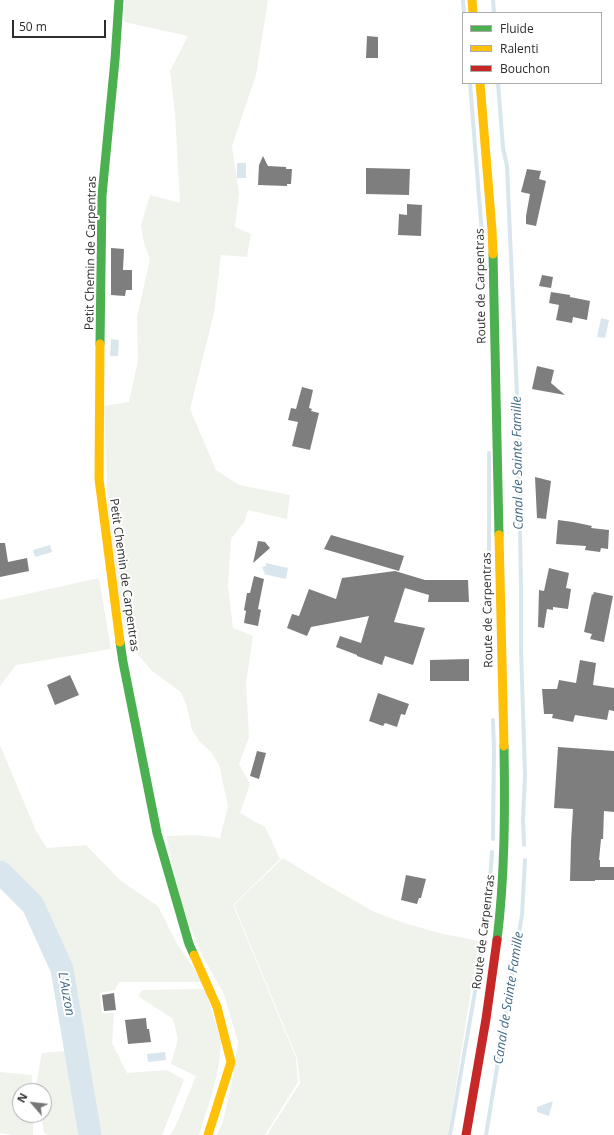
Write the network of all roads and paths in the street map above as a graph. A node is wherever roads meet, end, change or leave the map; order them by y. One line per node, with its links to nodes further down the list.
1 (119, 0): 5 (street, Petit Chemin de Carpentras)
2 (472, 0): 3 (street)
3 (474, 12)
4 (480, 84): 6 (street, Route de Carpentras)
5 (208, 1135)
6 (466, 1135)

